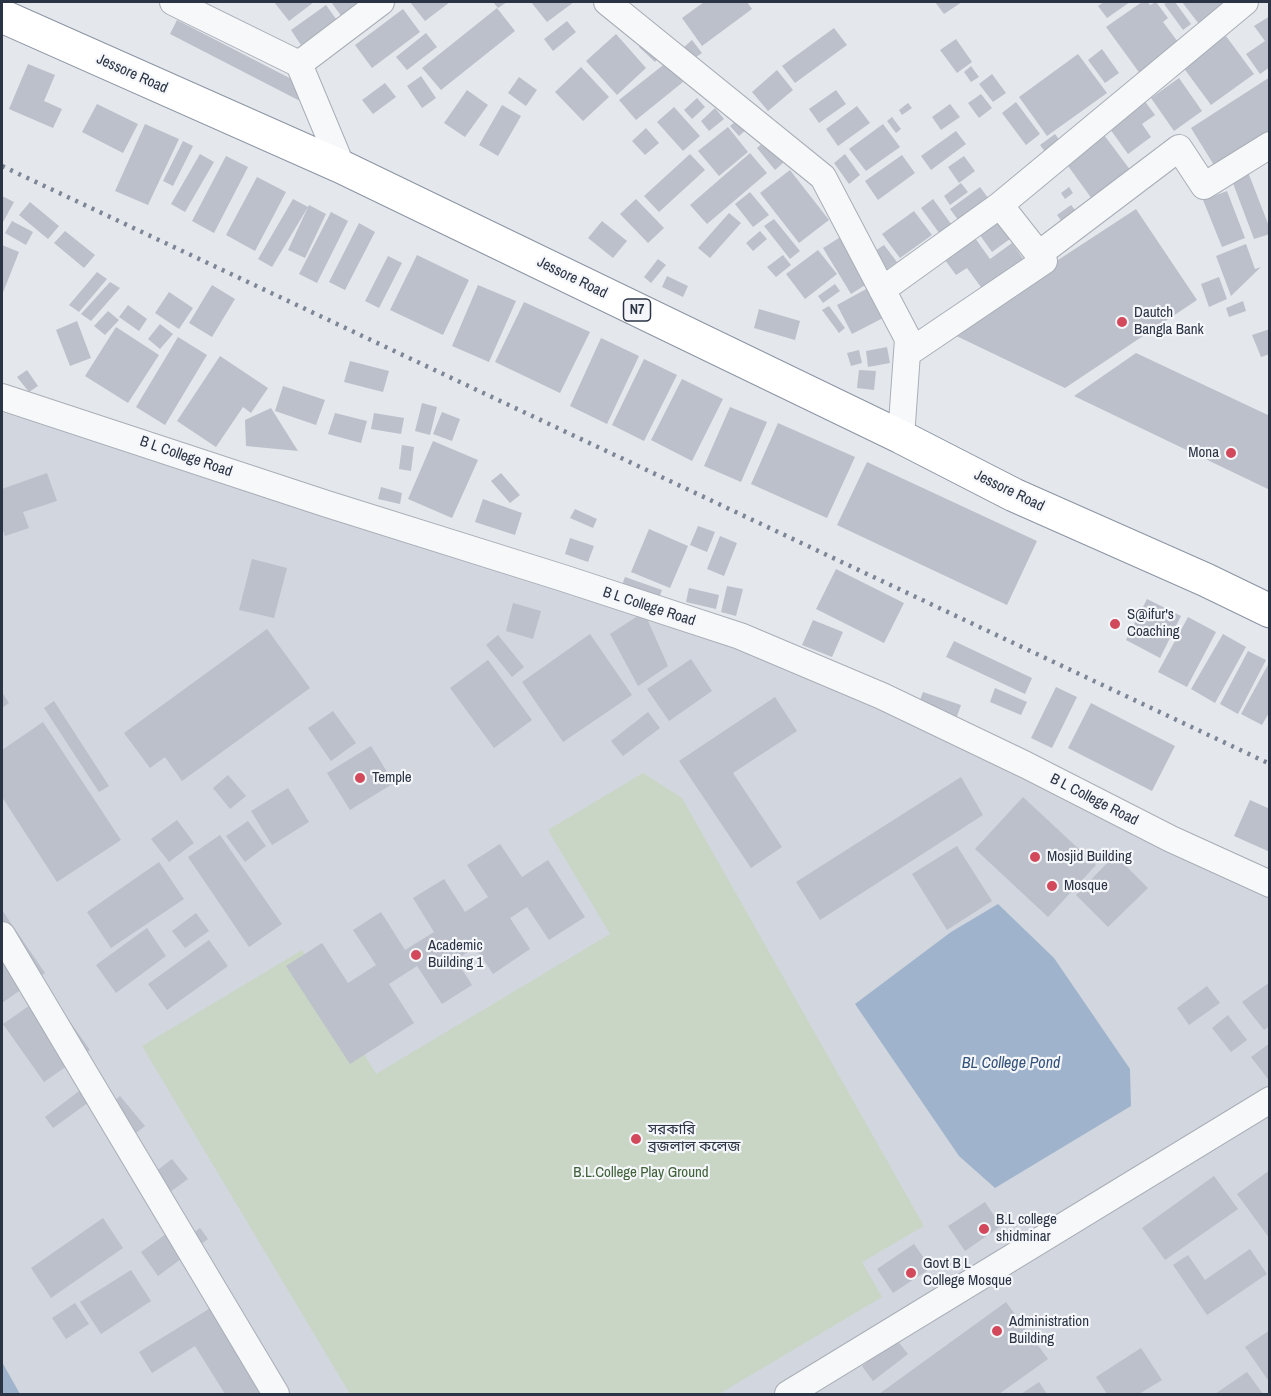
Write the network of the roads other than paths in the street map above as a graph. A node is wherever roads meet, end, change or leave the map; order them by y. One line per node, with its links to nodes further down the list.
1 (173, 2): 6 (street)
2 (381, 2): 6 (street)
3 (607, 2): 11 (street)
4 (1245, 2): 9 (street)
5 (2, 16): 8 (highway, Jessore Road / N7)
6 (299, 64): 8 (street)
7 (1269, 146): 10 (street)
8 (342, 167): 14 (highway, Jessore Road / N7)
9 (1000, 205): 10 (street); 11 (street)
10 (1039, 254): 12 (street)
11 (882, 290): 12 (street)
12 (908, 354): 14 (street)
13 (2, 397): 16 (street, B L College Road)
14 (900, 437): 15 (highway, Jessore Road / N7)
15 (1269, 611)
16 (1269, 884)
17 (2, 935): 19 (street)
18 (1269, 1100): 20 (street)
19 (276, 1395)
20 (788, 1395)

